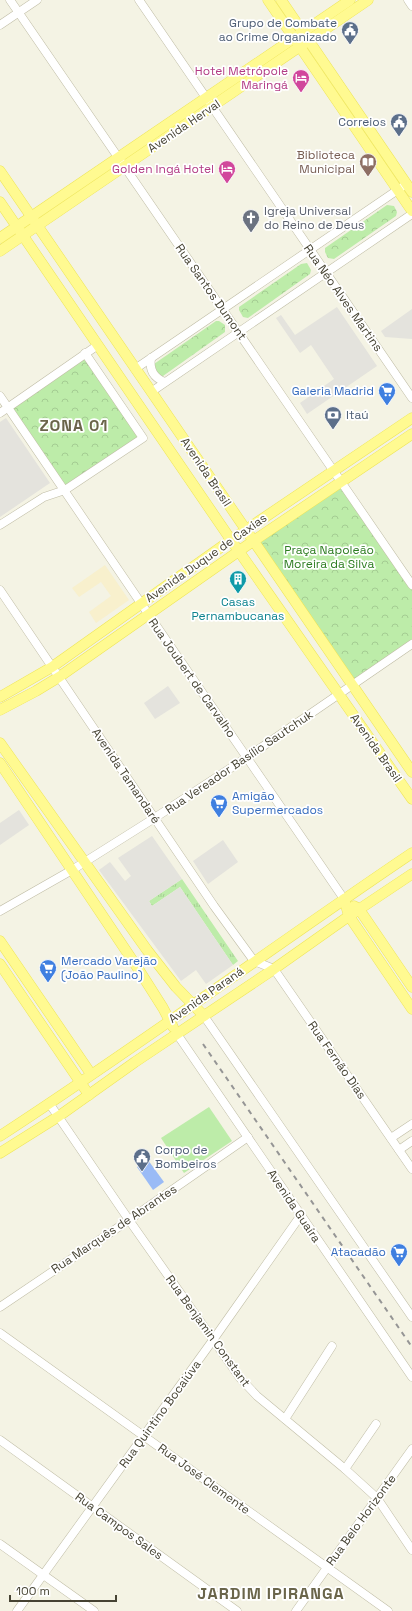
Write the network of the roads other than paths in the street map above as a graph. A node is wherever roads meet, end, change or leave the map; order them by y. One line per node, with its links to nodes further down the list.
1 (10, 0): 11 (street, Rua Santos Dumont)
2 (37, 0): 11 (street)
3 (139, 0): 20 (street, Rua Néo Alves Martins)
4 (268, 0): 15 (main road)
5 (281, 0): 14 (main road)
6 (350, 0): 14 (main road, Avenida Herval)
7 (354, 0): 12 (main road)
8 (368, 0): 12 (main road, Avenida Herval)
9 (408, 0): 10 (street)
10 (412, 6)
11 (19, 13): 13 (street); 24 (street, Rua Santos Dumont)
12 (347, 14): 16 (main road, Avenida Herval)
13 (0, 25)
14 (302, 32): 15 (main road, Avenida Herval); 16 (main road)
15 (293, 38): 17 (main road); 18 (main road, Avenida Herval)
16 (308, 41): 17 (main road, Avenida Herval); 27 (main road)
17 (300, 47): 19 (main road, Avenida Herval); 28 (main road)
18 (241, 73): 19 (main road); 20 (main road, Avenida Herval)
19 (258, 75): 21 (main road, Avenida Herval)
20 (206, 97): 21 (street, Rua Néo Alves Martins); 22 (main road, Avenida Herval)
21 (212, 107): 23 (main road, Avenida Herval); 38 (street, Rua Néo Alves Martins)
22 (173, 120): 23 (main road); 24 (main road, Avenida Herval)
23 (164, 140): 25 (main road, Avenida Herval)
24 (119, 157): 25 (street, Rua Santos Dumont); 30 (main road, Avenida Herval)
25 (125, 166): 29 (main road, Avenida Herval); 41 (street, Rua Santos Dumont)
26 (0, 171): 33 (main road, Avenida Brasil)
27 (409, 188): 28 (street)
28 (398, 191): 32 (main road); 38 (street)
29 (83, 195): 30 (main road); 35 (main road, Avenida Herval)
30 (62, 196): 33 (main road, Avenida Herval)
31 (0, 202): 34 (main road, Avenida Brasil)
32 (412, 213): 40 (street)
33 (31, 217): 34 (main road, Avenida Herval); 35 (main road, Avenida Brasil)
34 (17, 226): 36 (main road, Avenida Brasil); 37 (main road, Avenida Herval)
35 (38, 226): 36 (main road, Avenida Herval); 46 (main road, Avenida Brasil)
36 (23, 236): 39 (main road, Avenida Herval); 43 (main road, Avenida Brasil)
37 (0, 238)
38 (310, 250): 40 (street, Rua Néo Alves Martins); 41 (street)
39 (0, 251)
40 (326, 272): 42 (street); 50 (street, Rua Néo Alves Martins)
41 (223, 309): 42 (street, Rua Santos Dumont); 45 (street)
42 (239, 332): 47 (street); 57 (street, Rua Santos Dumont)
43 (98, 345): 44 (street); 64 (main road, Avenida Brasil)
44 (85, 353): 51 (street); 59 (street)
45 (151, 358): 46 (street); 47 (street)
46 (135, 369): 48 (main road, Avenida Brasil)
47 (165, 382): 48 (street)
48 (151, 392): 63 (main road, Avenida Brasil)
49 (0, 396): 51 (street, Rua Joubert de Carvalho)
50 (412, 398)
51 (8, 407): 52 (street); 59 (street, Rua Joubert de Carvalho)
52 (0, 412)
53 (412, 418): 54 (main road, Avenida Duque de Caxias)
54 (389, 434): 56 (main road); 57 (main road, Avenida Duque de Caxias)
55 (412, 434): 56 (main road, Avenida Duque de Caxias)
56 (380, 456): 58 (main road, Avenida Duque de Caxias)
57 (335, 471): 58 (street, Rua Santos Dumont); 61 (main road, Avenida Duque de Caxias)
58 (342, 481): 60 (main road, Avenida Duque de Caxias); 68 (street, Rua Santos Dumont)
59 (65, 490): 62 (street); 71 (street, Rua Joubert de Carvalho)
60 (305, 506): 61 (main road); 65 (main road, Avenida Duque de Caxias)
61 (279, 508): 63 (main road, Avenida Duque de Caxias)
62 (0, 526)
63 (246, 530): 64 (main road, Avenida Duque de Caxias); 65 (main road, Avenida Brasil)
64 (232, 540): 66 (main road, Avenida Brasil); 67 (main road, Avenida Duque de Caxias)
65 (253, 541): 66 (main road, Avenida Duque de Caxias); 78 (main road, Avenida Brasil)
66 (239, 551): 70 (main road, Avenida Duque de Caxias); 80 (main road, Avenida Brasil)
67 (188, 572): 70 (main road); 71 (main road, Avenida Duque de Caxias)
68 (412, 585)
69 (0, 590): 76 (street, Avenida Tamandaré)
70 (174, 597): 72 (main road, Avenida Duque de Caxias)
71 (141, 604): 72 (street, Rua Joubert de Carvalho); 74 (main road, Avenida Duque de Caxias)
72 (148, 615): 73 (main road, Avenida Duque de Caxias); 84 (street, Rua Joubert de Carvalho)
73 (113, 639): 74 (main road); 77 (main road, Avenida Duque de Caxias)
74 (86, 644): 76 (main road, Avenida Duque de Caxias)
75 (412, 644): 78 (street, Rua Vereador Basílio Sautchuk)
76 (52, 667): 77 (street, Avenida Tamandaré); 79 (main road, Avenida Duque de Caxias)
77 (59, 677): 82 (main road, Avenida Duque de Caxias); 88 (street, Avenida Tamandaré)
78 (352, 685): 80 (street, Rua Vereador Basílio Sautchuk); 86 (main road, Avenida Brasil)
79 (15, 689): 81 (main road, Avenida Duque de Caxias); 82 (main road)
80 (338, 694): 84 (street, Rua Vereador Basílio Sautchuk); 87 (main road, Avenida Brasil)
81 (0, 697)
82 (3, 709)
83 (0, 743): 90 (main road)
84 (246, 758): 88 (street, Rua Vereador Basílio Sautchuk); 95 (street, Rua Joubert de Carvalho)
85 (0, 763): 91 (main road)
86 (412, 772)
87 (412, 799)
88 (154, 819): 90 (street, Rua Vereador Basílio Sautchuk); 102 (street, Avenida Tamandaré)
89 (412, 853): 93 (main road, Avenida Paraná)
90 (84, 863): 91 (street, Rua Vereador Basílio Sautchuk); 108 (main road)
91 (72, 870): 97 (street, Rua Vereador Basílio Sautchuk); 111 (main road)
92 (412, 874): 94 (main road, Avenida Paraná)
93 (375, 878): 94 (main road); 95 (main road, Avenida Paraná)
94 (398, 883): 96 (main road, Avenida Paraná)
95 (344, 900): 96 (main road); 98 (main road); 99 (main road, Avenida Paraná)
96 (359, 909): 98 (main road, Avenida Paraná); 106 (main road)
97 (0, 911)
98 (349, 916): 101 (main road, Avenida Paraná); 109 (main road)
99 (313, 921): 101 (main road); 102 (main road, Avenida Paraná)
100 (0, 941): 115 (main road)
101 (306, 946): 104 (main road, Avenida Paraná)
102 (254, 961): 104 (street); 105 (main road, Avenida Paraná)
103 (0, 964): 116 (main road)
104 (274, 969): 107 (main road, Avenida Paraná); 124 (street, Rua Fernão Dias)
105 (218, 986): 107 (main road); 108 (main road, Avenida Paraná)
106 (412, 987)
107 (240, 992): 110 (main road, Avenida Paraná)
108 (192, 1005): 110 (main road); 111 (main road, Avenida Paraná)
109 (412, 1009)
110 (204, 1016): 112 (main road, Avenida Paraná); 133 (street)
111 (170, 1021): 112 (main road); 113 (main road, Avenida Paraná)
112 (177, 1034): 114 (main road, Avenida Paraná); 123 (street, Avenida Guaíra)
113 (141, 1041): 114 (main road); 115 (main road, Avenida Paraná)
114 (135, 1062): 117 (main road, Avenida Paraná)
115 (91, 1074): 116 (main road, Avenida Paraná)
116 (80, 1082): 117 (main road); 118 (main road, Avenida Paraná)
117 (89, 1095): 119 (main road, Avenida Paraná)
118 (49, 1103): 119 (street, Rua Benjamin Constant); 120 (main road, Avenida Paraná)
119 (58, 1116): 125 (main road, Avenida Paraná); 131 (street, Rua Benjamin Constant)
120 (29, 1117): 122 (main road, Avenida Paraná); 125 (main road)
121 (412, 1124): 124 (street)
122 (0, 1136)
123 (248, 1137): 130 (street, Avenida Guaíra); 131 (street, Rua Marquês de Abrantes)
124 (391, 1138): 127 (street, Rua Fernão Dias)
125 (19, 1141): 128 (main road, Avenida Paraná)
126 (412, 1141): 127 (street)
127 (399, 1150): 129 (street, Rua Fernão Dias)
128 (0, 1153)
129 (412, 1169)
130 (301, 1215): 135 (street, Rua Quintino Bocaiúva); 137 (street, Avenida Guaíra)
131 (129, 1220): 132 (street, Rua Marquês de Abrantes); 135 (street, Rua Benjamin Constant)
132 (0, 1307)
133 (412, 1317)
134 (0, 1333): 140 (street, Rua José Clemente)
135 (213, 1340): 138 (street, Rua Benjamin Constant); 140 (street, Rua Quintino Bocaiúva)
136 (332, 1346): 138 (street)
137 (412, 1377)
138 (285, 1419): 143 (street, Rua Benjamin Constant)
139 (376, 1424): 143 (street)
140 (144, 1436): 145 (street, Rua Quintino Bocaiúva); 148 (street, Rua José Clemente)
141 (0, 1440): 145 (street, Rua Campos Sales)
142 (412, 1449): 144 (street, Rua Belo Horizonte)
143 (346, 1469): 144 (street, Rua Benjamin Constant)
144 (377, 1498): 147 (street, Rua Benjamin Constant); 148 (street, Rua Belo Horizonte)
145 (93, 1507): 149 (street, Rua Quintino Bocaiúva); 152 (street, Rua Campos Sales)
146 (0, 1544): 149 (street)
147 (412, 1550)
148 (327, 1568): 153 (street, Rua Belo Horizonte); 154 (street, Rua José Clemente)
149 (44, 1575): 150 (street, Rua Quintino Bocaiúva); 151 (street)
150 (17, 1611)
151 (94, 1611)
152 (237, 1611)
153 (296, 1611)
154 (388, 1611)

